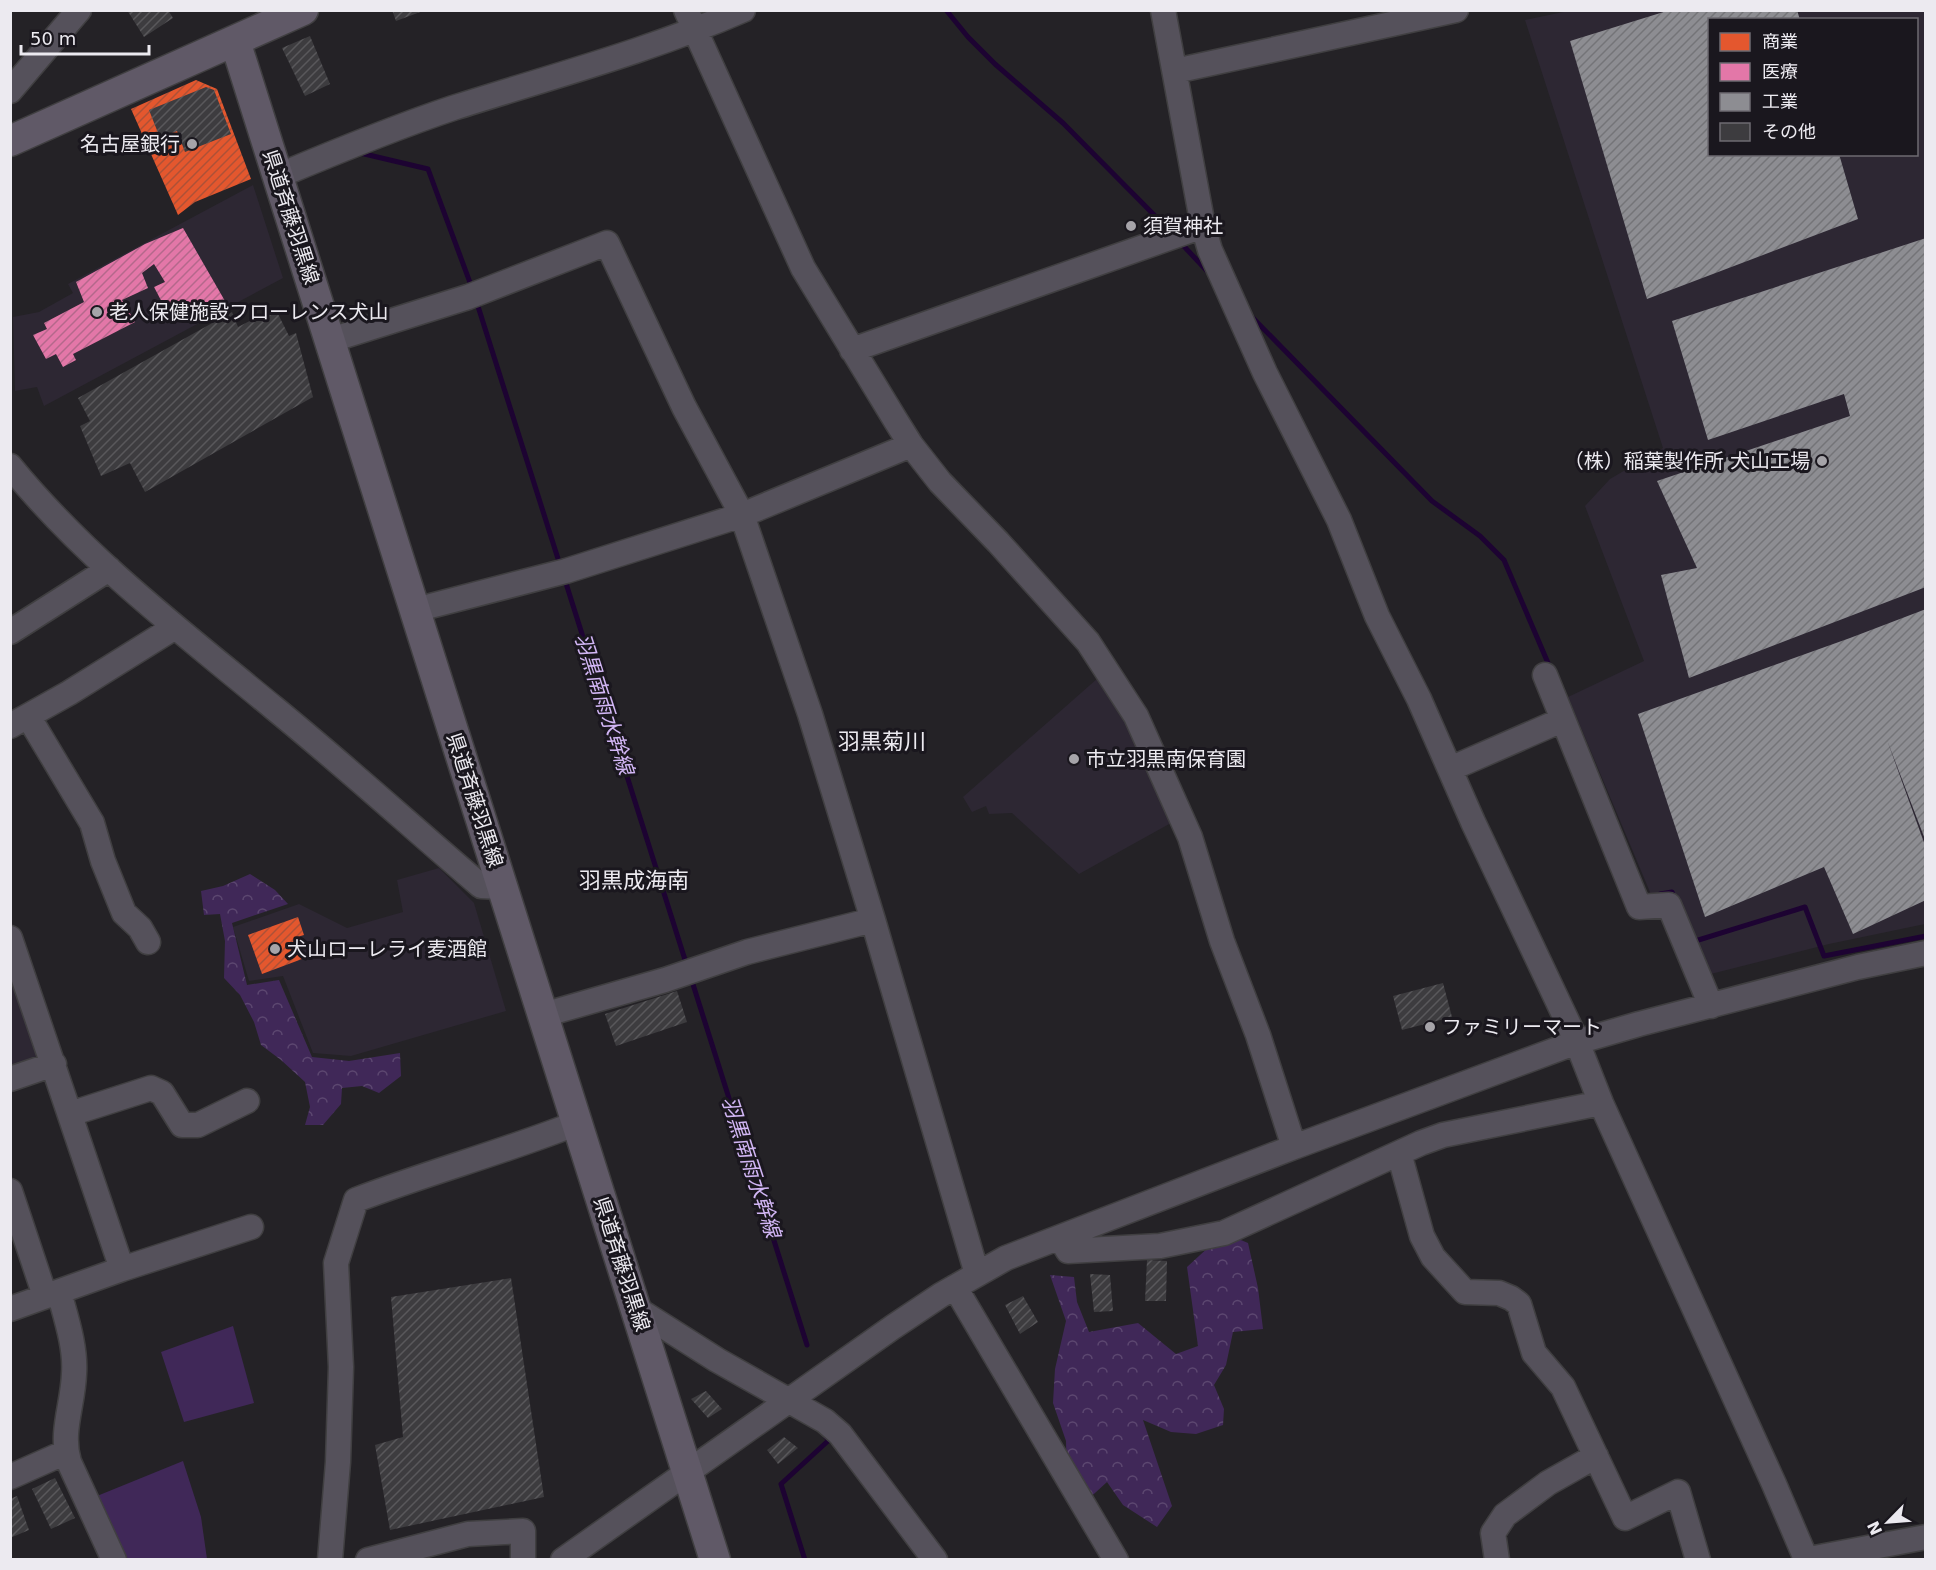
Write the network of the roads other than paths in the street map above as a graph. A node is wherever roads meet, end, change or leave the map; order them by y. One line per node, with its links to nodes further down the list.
1 (79, 10): 9 (street)
2 (303, 10): 7 (main road)
3 (743, 10): 6 (street)
4 (1163, 10): 8 (street)
5 (1456, 10): 8 (street)
6 (690, 21): 11 (street); 14 (street)
7 (236, 41): 10 (main road); 11 (main road, 県道斉藤羽黒線)
8 (1175, 71): 12 (street)
9 (10, 92)
10 (10, 141)
11 (278, 176): 13 (main road, 県道斉藤羽黒線)
12 (1203, 226): 14 (street); 25 (street)
13 (331, 339): 17 (street); 19 (main road, 県道斉藤羽黒線)
14 (852, 350): 15 (street)
15 (911, 445): 17 (street); 40 (street)
16 (10, 466): 18 (street)
17 (742, 515): 19 (street); 27 (street)
18 (109, 569): 20 (street); 21 (street)
19 (415, 610): 26 (main road, 県道斉藤羽黒線)
20 (175, 627): 24 (street); 26 (street)
21 (10, 632)
22 (1545, 675): 23 (street)
23 (1562, 720): 25 (street); 31 (street)
24 (19, 721): 29 (street)
25 (1450, 769): 33 (street)
26 (502, 887): 32 (main road, 県道斉藤羽黒線)
27 (873, 920): 32 (street); 46 (street)
28 (10, 938): 34 (street)
29 (148, 942)
30 (1926, 952): 31 (street)
31 (1710, 1006): 33 (street)
32 (543, 1015): 39 (main road, 県道斉藤羽黒線)
33 (1577, 1042): 37 (street); 40 (street)
34 (54, 1064): 35 (street); 38 (street)
35 (10, 1079)
36 (247, 1101): 38 (street)
37 (1601, 1103): 41 (street); 57 (street)
38 (70, 1114): 45 (street)
39 (577, 1123): 49 (main road, 県道斉藤羽黒線); 59 (street)
40 (1294, 1148): 44 (street)
41 (1399, 1153): 44 (street); 53 (street)
42 (10, 1191): 48 (street)
43 (251, 1227): 45 (street)
44 (1060, 1238): 46 (street)
45 (122, 1269): 48 (street)
46 (977, 1274): 47 (street)
47 (955, 1287): 51 (street); 65 (street)
48 (52, 1294): 50 (street); 52 (street)
49 (636, 1308): 51 (street); 54 (main road, 県道斉藤羽黒線)
50 (10, 1309)
51 (790, 1400): 54 (street); 64 (street)
52 (66, 1452): 55 (street); 58 (street)
53 (1596, 1456): 66 (street); 67 (street)
54 (687, 1471): 62 (street); 63 (main road, 県道斉藤羽黒線)
55 (10, 1477)
56 (1926, 1537): 57 (street)
57 (1805, 1559)
58 (114, 1560)
59 (330, 1560)
60 (368, 1560): 61 (street)
61 (523, 1560)
62 (563, 1560)
63 (715, 1560)
64 (935, 1560)
65 (1116, 1560)
66 (1497, 1560)
67 (1698, 1560)

